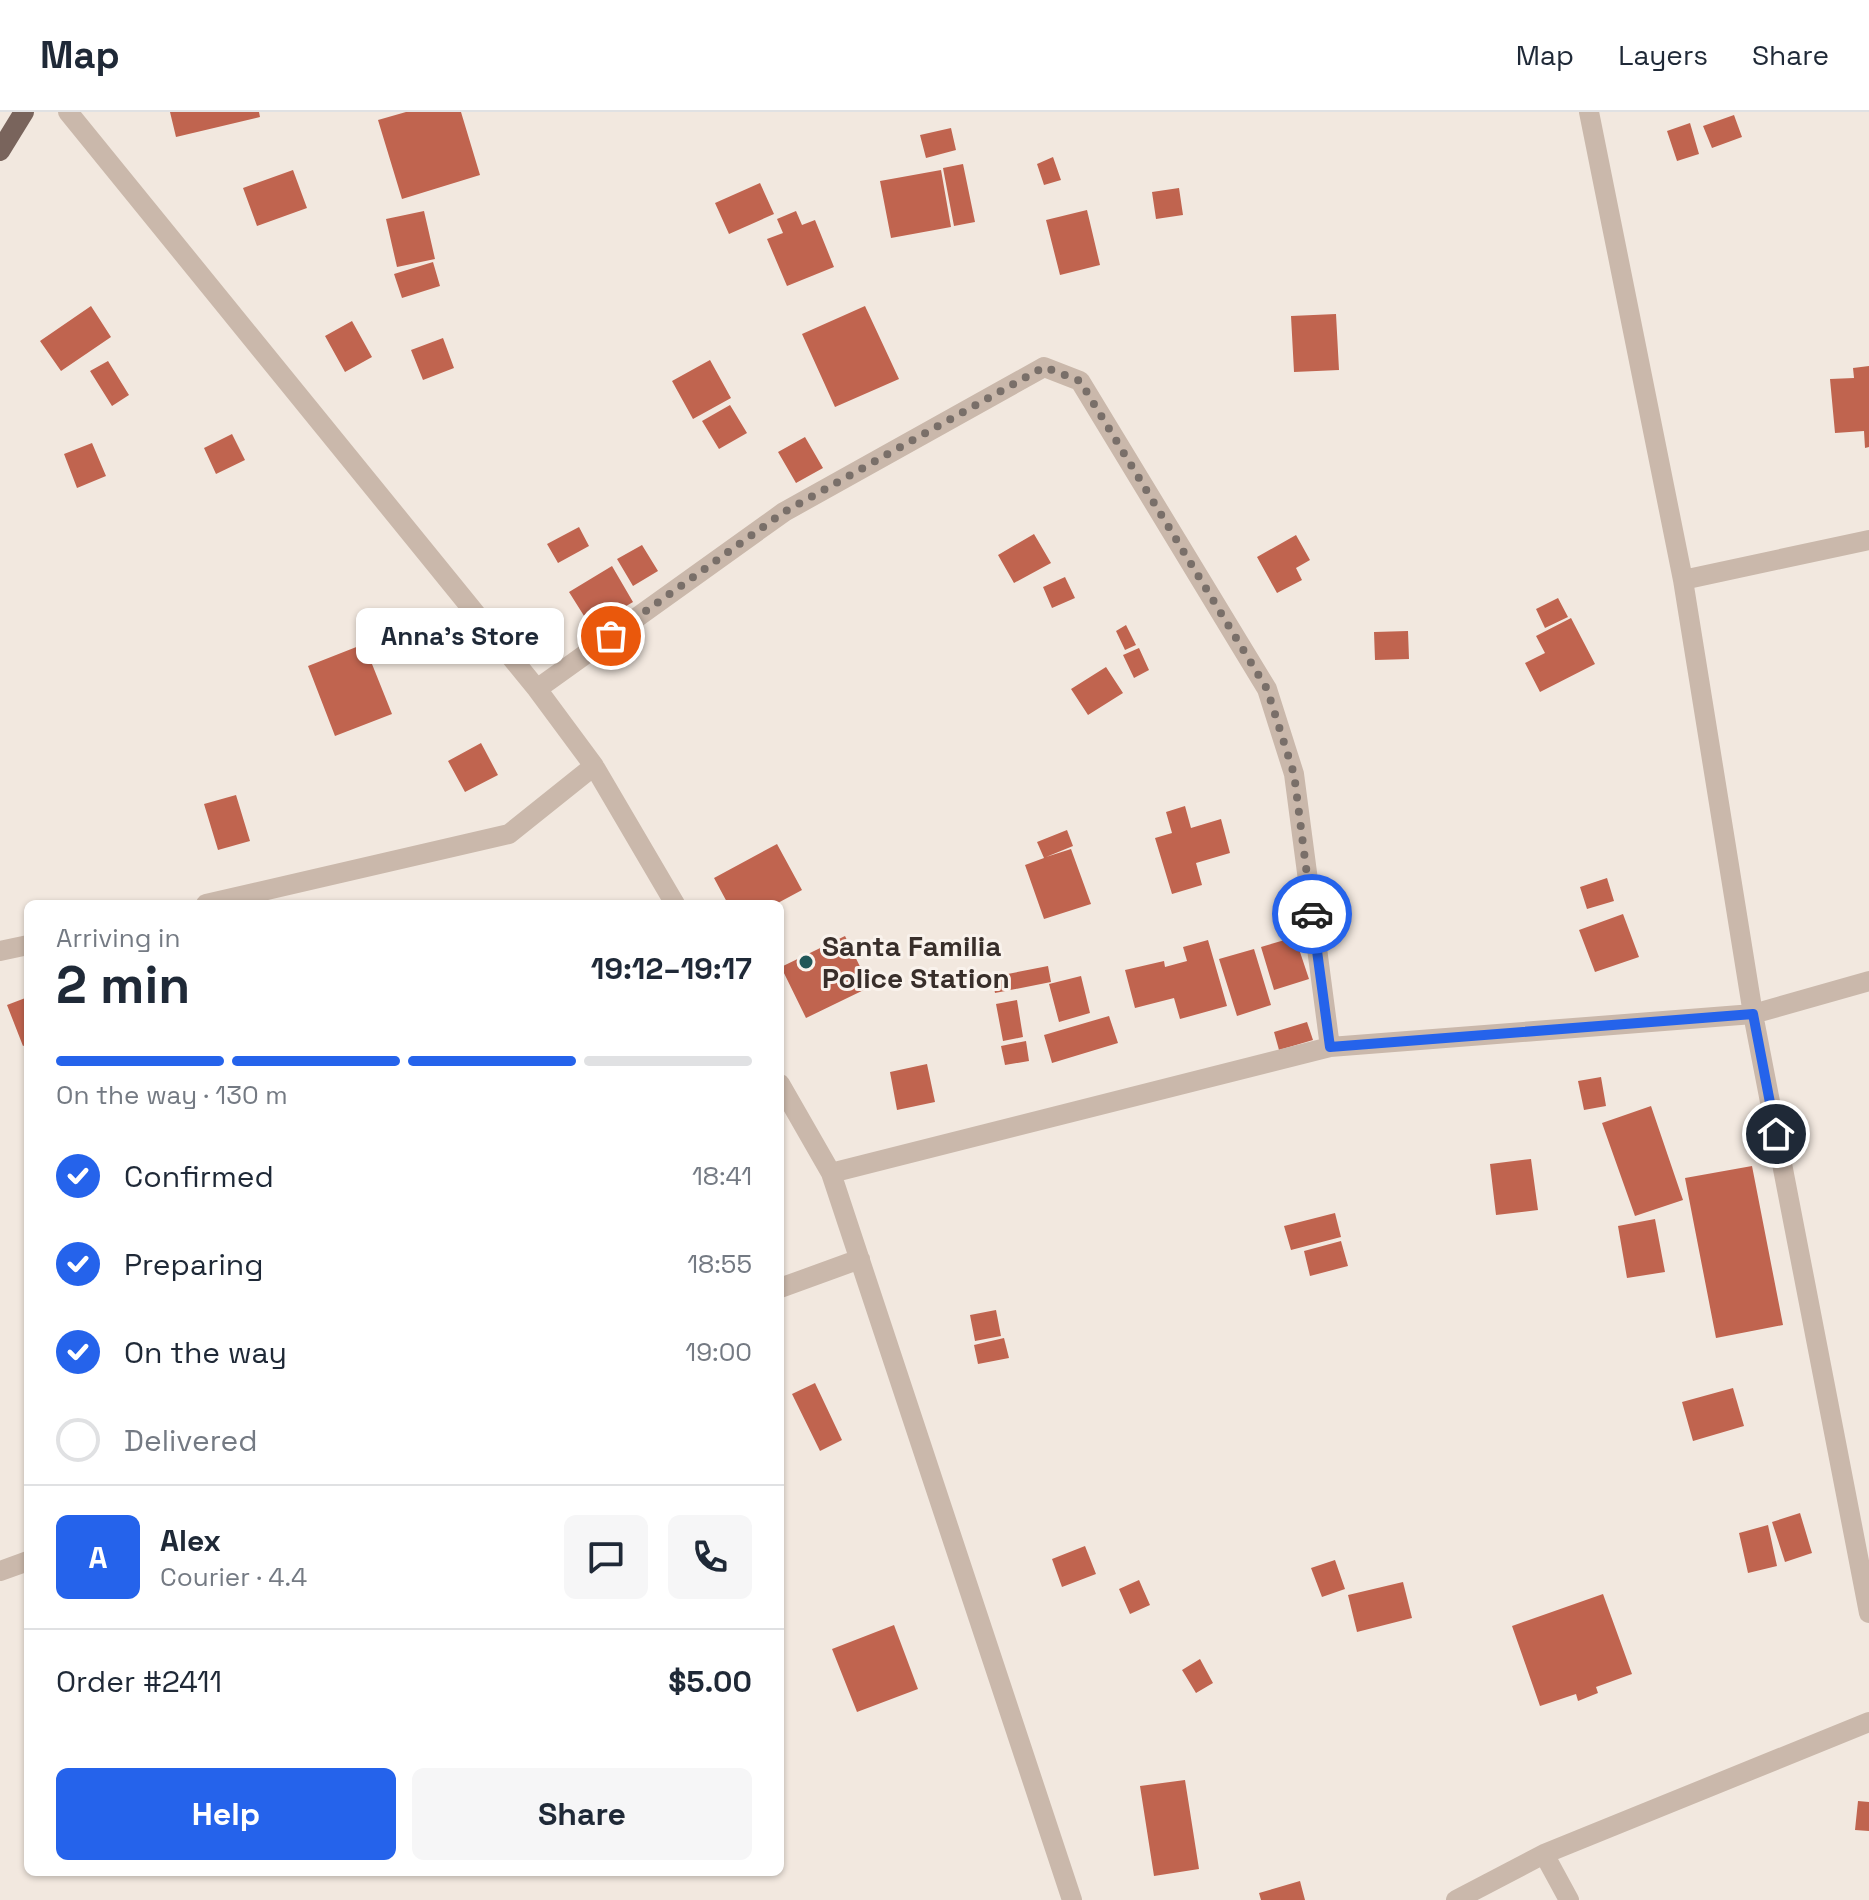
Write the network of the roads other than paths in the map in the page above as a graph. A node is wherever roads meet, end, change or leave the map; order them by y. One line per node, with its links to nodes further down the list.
1 (24, 112): 4 (main road)
2 (68, 112): 7 (street)
3 (1589, 112): 6 (street)
4 (0, 151)
5 (1869, 540): 6 (street)
6 (1683, 580): 14 (street)
7 (537, 689): 8 (street); 15 (street)
8 (594, 766): 9 (street); 10 (street)
9 (223, 900)
10 (673, 900)
11 (24, 946): 12 (street)
12 (0, 951)
13 (1869, 981): 14 (street)
14 (1753, 1014): 15 (street); 22 (street)
15 (1330, 1047): 17 (street)
16 (784, 1091): 17 (street)
17 (831, 1173): 18 (street)
18 (860, 1259): 19 (street); 25 (street)
19 (784, 1287)
20 (24, 1562): 21 (street)
21 (0, 1571)
22 (1869, 1613)
23 (1869, 1722): 24 (street)
24 (1544, 1854): 26 (street); 27 (street)
25 (1072, 1900)
26 (1456, 1900)
27 (1569, 1900)

